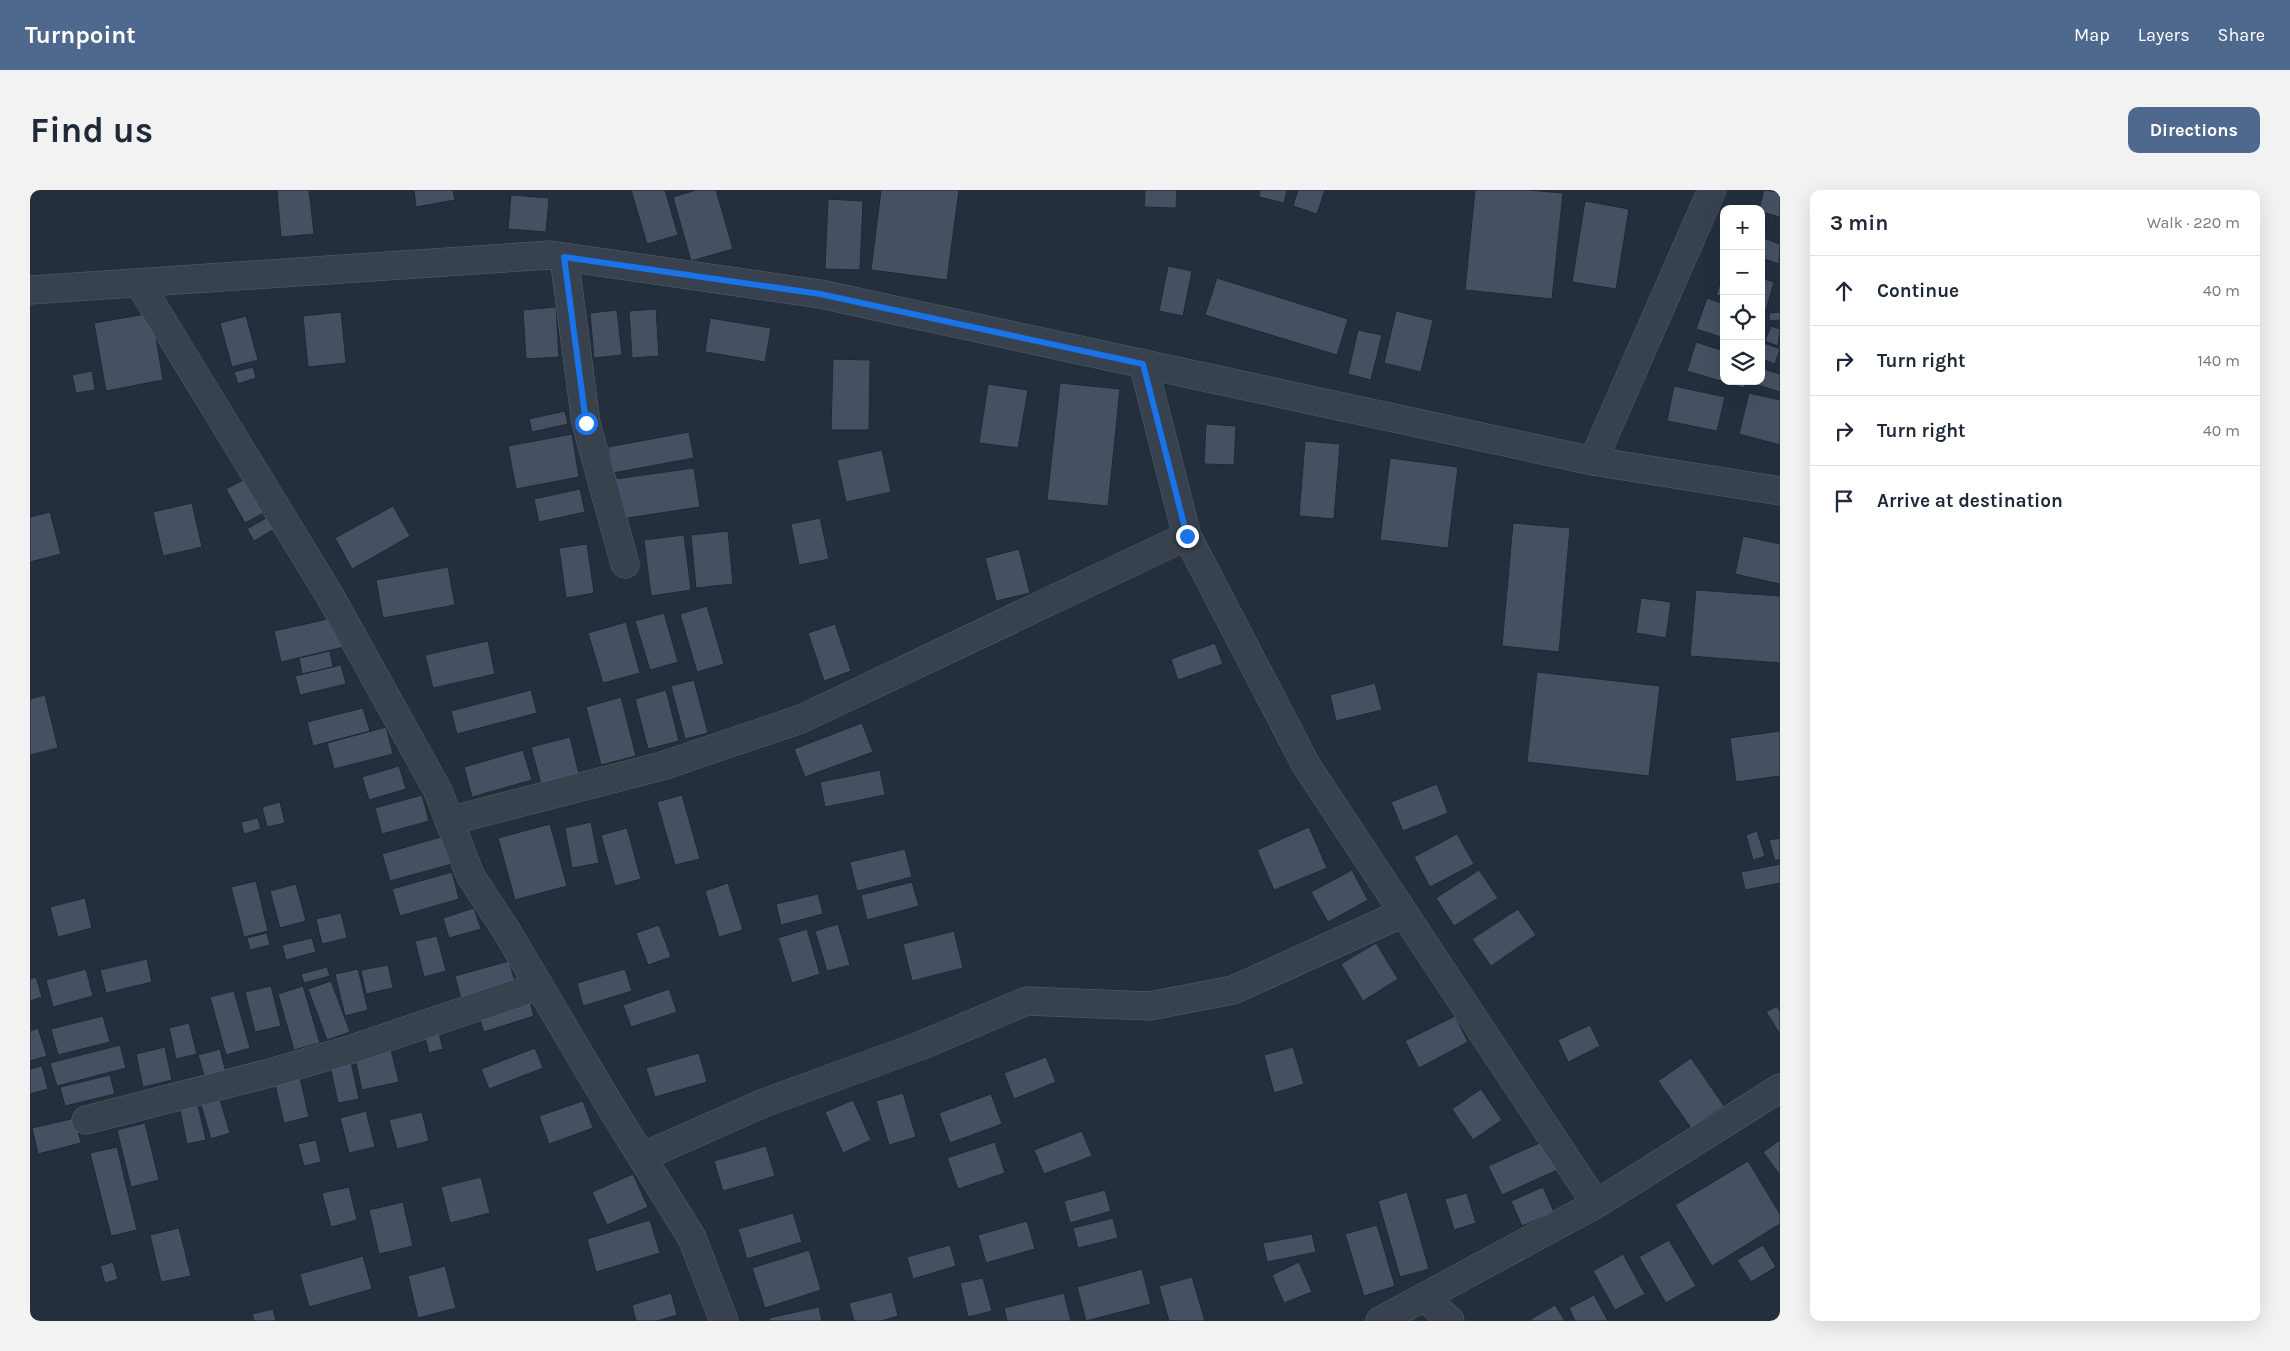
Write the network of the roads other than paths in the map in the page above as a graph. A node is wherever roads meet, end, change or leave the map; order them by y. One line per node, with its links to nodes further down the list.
1 (1712, 190): 6 (street)
2 (564, 257): 3 (street); 5 (street); 9 (street)
3 (139, 284): 4 (street); 10 (street)
4 (31, 288)
5 (1143, 364): 6 (street); 8 (street)
6 (1593, 461): 7 (street)
7 (1780, 491)
8 (1187, 536): 10 (street); 11 (street)
9 (625, 564)
10 (449, 821): 12 (street)
11 (1403, 912): 15 (street); 16 (street)
12 (540, 986): 14 (street); 15 (street)
13 (1780, 1088): 16 (street)
14 (86, 1120)
15 (642, 1157): 18 (street)
16 (1596, 1204): 17 (street)
17 (1425, 1297): 19 (street); 20 (street)
18 (724, 1321)
19 (1380, 1321)
20 (1450, 1321)

